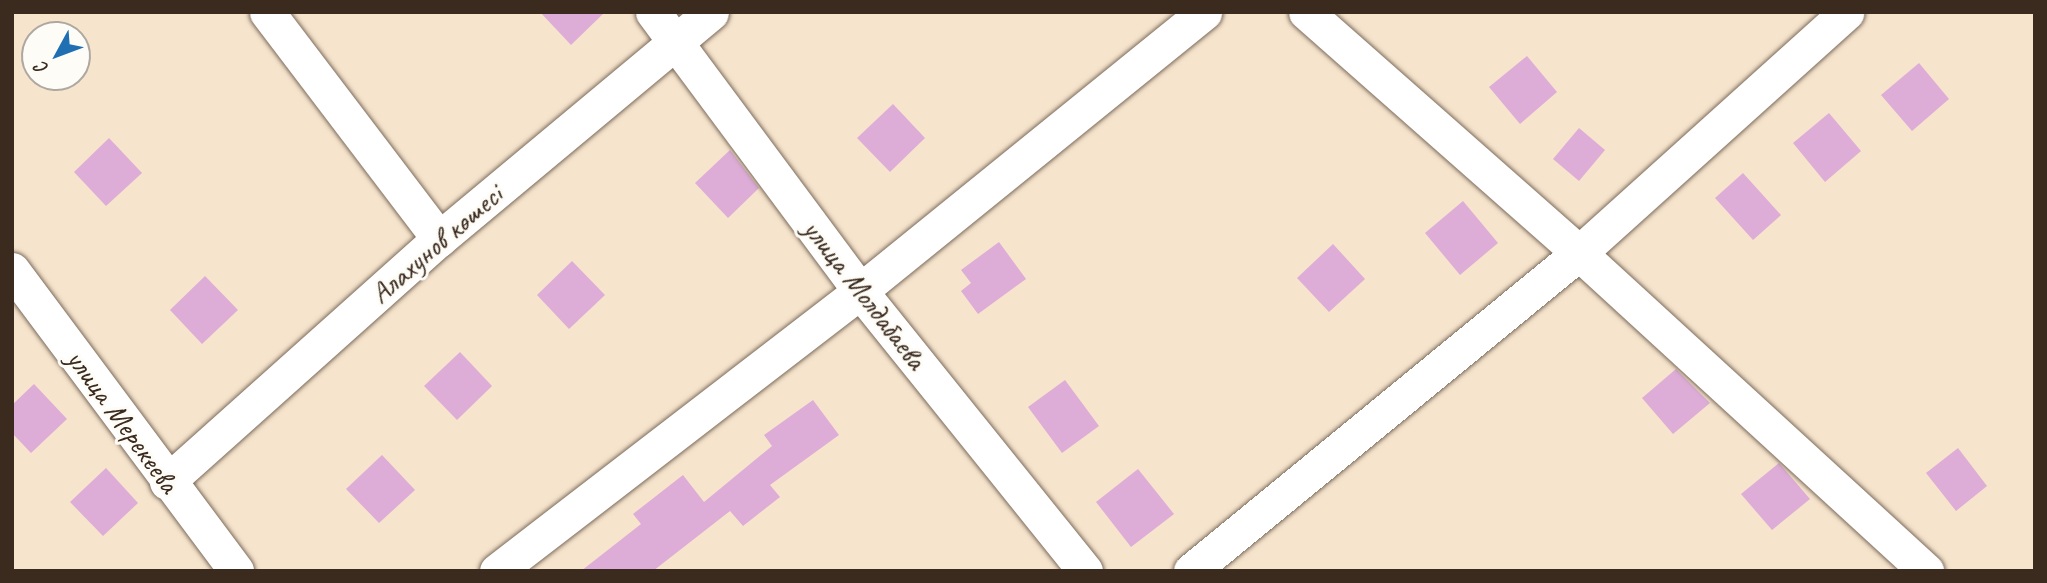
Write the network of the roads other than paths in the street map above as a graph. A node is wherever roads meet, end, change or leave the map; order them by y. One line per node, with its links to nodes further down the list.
1 (267, 12): 8 (street)
2 (653, 12): 7 (street, улица Молдабаева)
3 (711, 12): 7 (street, Алахунов көшесі)
4 (1204, 12): 11 (street)
5 (1306, 12): 9 (street)
6 (1847, 12): 9 (street)
7 (675, 42): 8 (street, Алахунов көшесі); 11 (street, улица Молдабаева)
8 (439, 239): 12 (street, Алахунов көшесі)
9 (1579, 253): 16 (street); 17 (street)
10 (12, 270): 12 (street, улица Мерекеева)
11 (860, 291): 14 (street); 15 (street, улица Молдабаева)
12 (167, 482): 13 (street, улица Мерекеева)
13 (236, 571)
14 (498, 571)
15 (1085, 571)
16 (1191, 571)
17 (1926, 571)

